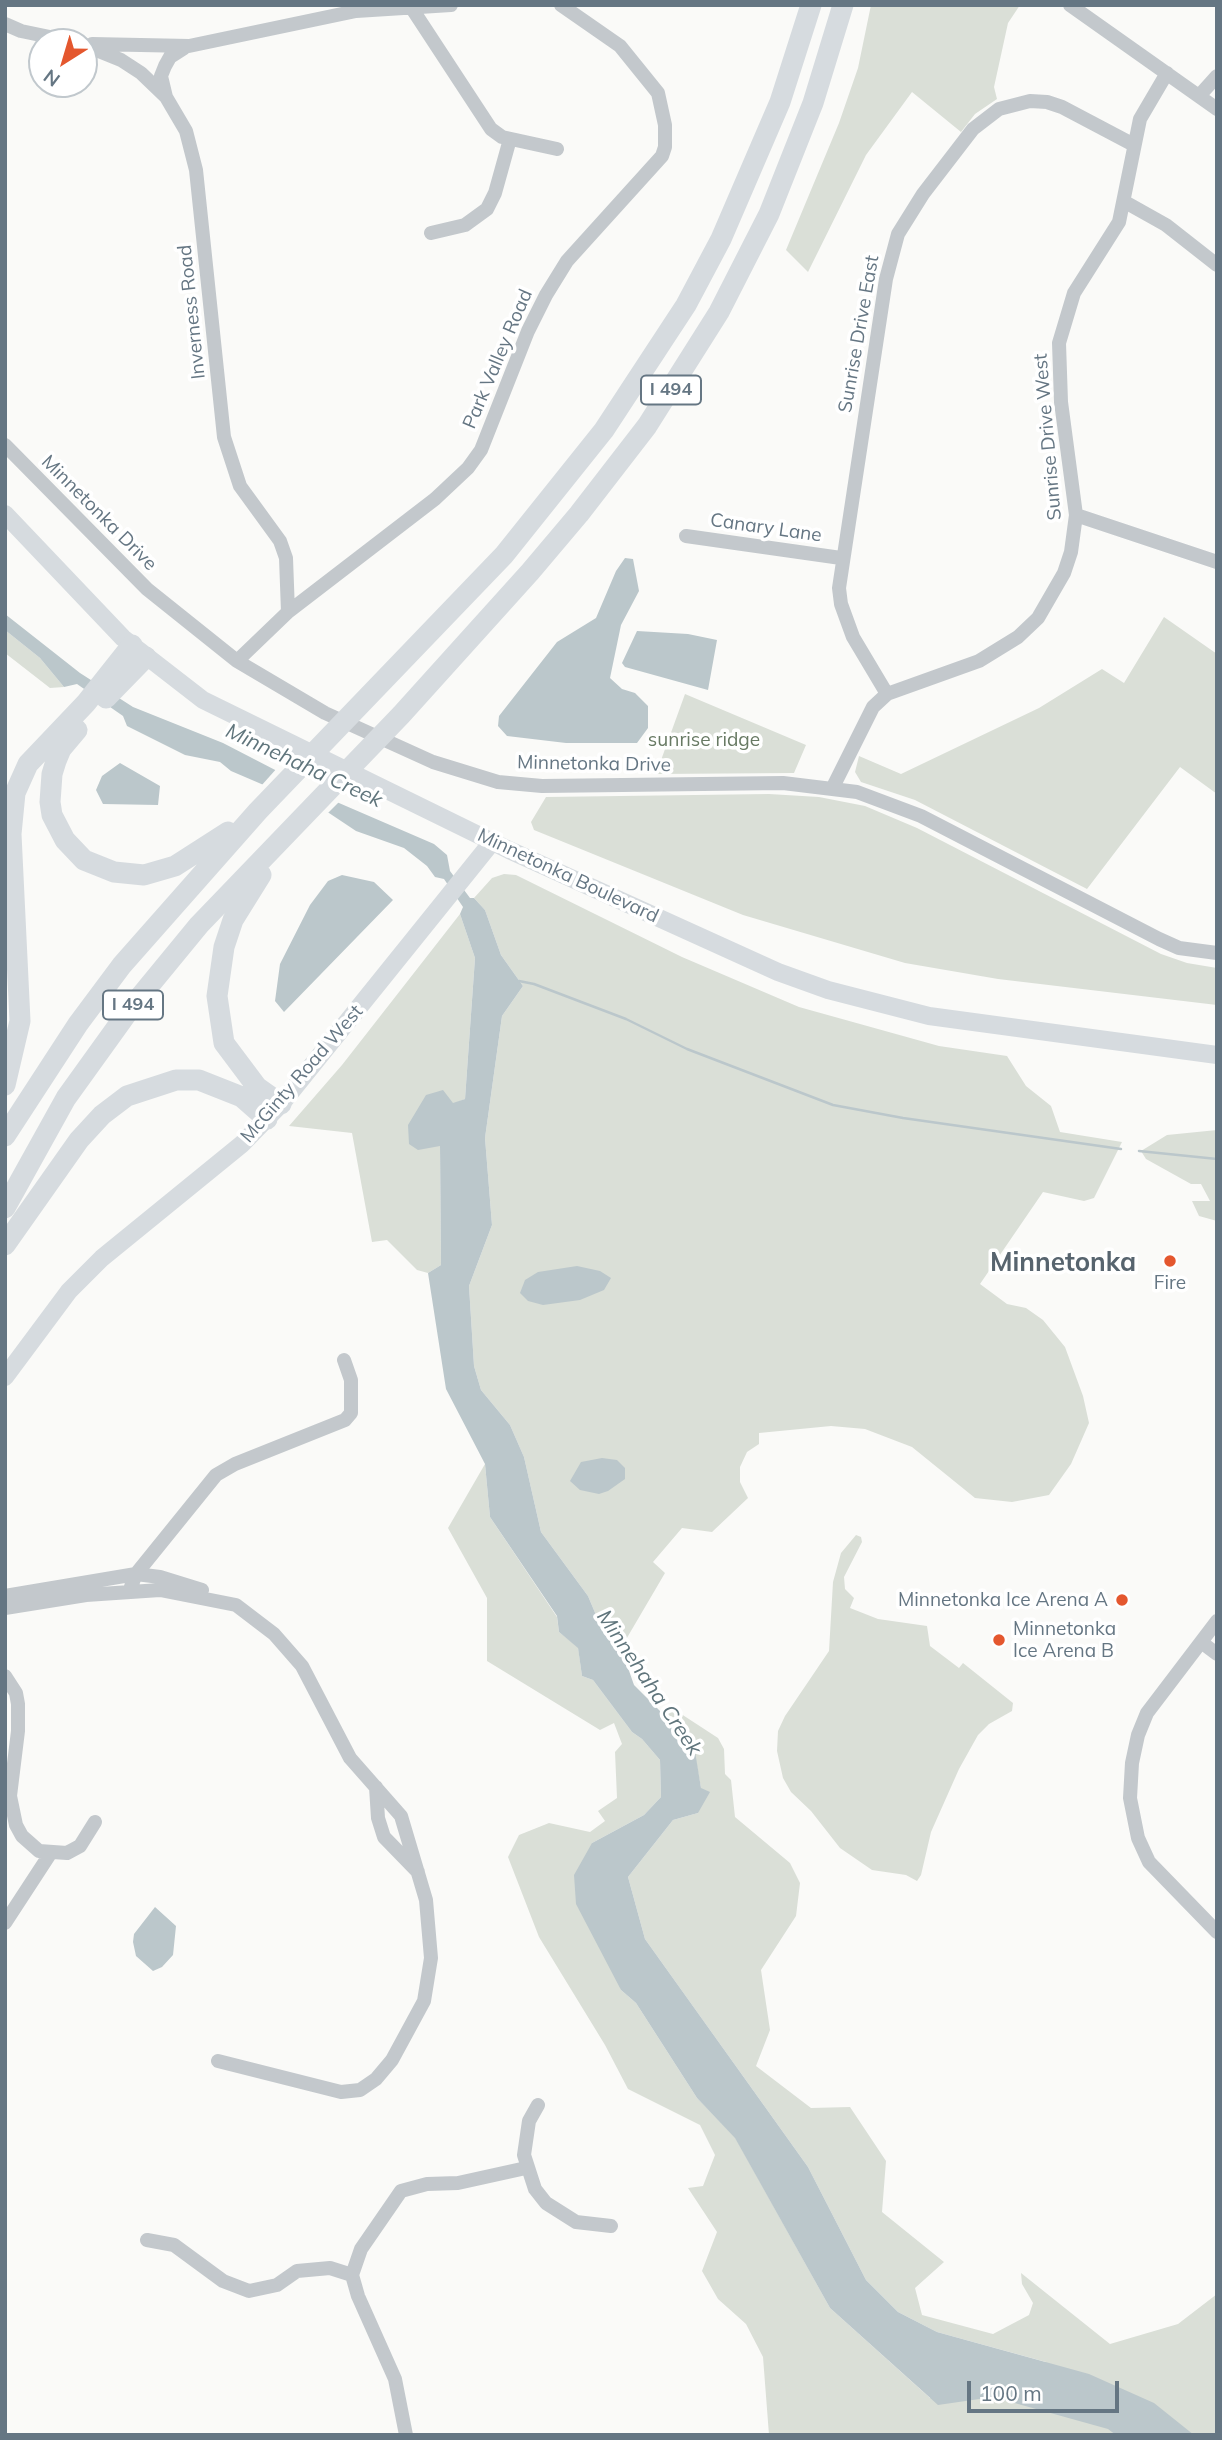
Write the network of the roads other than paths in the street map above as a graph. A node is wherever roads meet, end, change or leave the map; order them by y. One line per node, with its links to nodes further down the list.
1 (451, 5): 6 (street)
2 (561, 5): 29 (street, Park Valley Road)
3 (811, 5): 36 (highway, I 494)
4 (843, 5): 37 (highway, I 494)
5 (1070, 5): 12 (street)
6 (411, 7): 10 (street); 17 (street)
7 (5, 24): 8 (street)
8 (28, 33)
9 (98, 44): 10 (street)
10 (189, 46): 15 (street)
11 (98, 50): 15 (street, Inverness Road)
12 (1167, 73): 14 (street); 18 (street, Sunrise Drive West)
13 (1217, 76): 14 (street)
14 (1199, 96): 16 (street)
15 (166, 97): 29 (street, Inverness Road)
16 (1217, 109)
17 (510, 139): 19 (street); 21 (street)
18 (1134, 145): 20 (street, Sunrise Drive West); 27 (street, Sunrise Drive East)
19 (557, 149)
20 (1125, 202): 22 (street); 25 (street, Sunrise Drive West)
21 (431, 233)
22 (1217, 265)
23 (5, 445): 31 (street, Minnetonka Drive)
24 (5, 514): 30 (main road, Minnetonka Boulevard)
25 (1076, 515): 28 (street); 32 (street, Sunrise Drive West)
26 (686, 536): 27 (street, Canary Lane)
27 (841, 558): 32 (street, Sunrise Drive East)
28 (1217, 562)
29 (288, 612): 31 (street, Park Valley Road)
30 (139, 651): 33 (highway); 36 (highway); 38 (main road, Minnetonka Boulevard)
31 (237, 661): 34 (street, Minnetonka Drive)
32 (887, 694): 34 (street)
33 (86, 703): 35 (highway); 42 (highway)
34 (833, 787): 40 (street, Minnetonka Drive)
35 (5, 792)
36 (258, 811): 44 (highway, I 494)
37 (294, 827): 43 (highway); 45 (highway, I 494)
38 (492, 842): 41 (main road, Minnetonka Boulevard); 43 (main road, McGinty Road West)
39 (5, 944): 42 (highway)
40 (1217, 953)
41 (1217, 1055)
42 (7, 1080)
43 (274, 1112): 46 (highway); 48 (main road, McGinty Road West)
44 (5, 1136)
45 (5, 1208)
46 (5, 1245)
47 (344, 1360): 49 (street)
48 (5, 1377)
49 (136, 1574): 50 (street); 51 (street); 52 (street)
50 (129, 1592): 52 (street); 53 (street)
51 (5, 1596)
52 (218, 1600): 58 (street)
53 (5, 1608)
54 (1217, 1621): 55 (street)
55 (1201, 1642): 56 (street); 63 (street)
56 (1217, 1654)
57 (5, 1676): 60 (street)
58 (376, 1787): 61 (street); 61 (street)
59 (94, 1822): 60 (street)
60 (50, 1854): 62 (street)
61 (419, 1873): 64 (street)
62 (5, 1923)
63 (1217, 1932)
64 (218, 2061)
65 (538, 2105): 66 (street)
66 (526, 2168): 67 (street); 69 (street)
67 (611, 2226)
68 (146, 2240): 69 (street)
69 (352, 2275): 70 (street)
70 (405, 2435)

